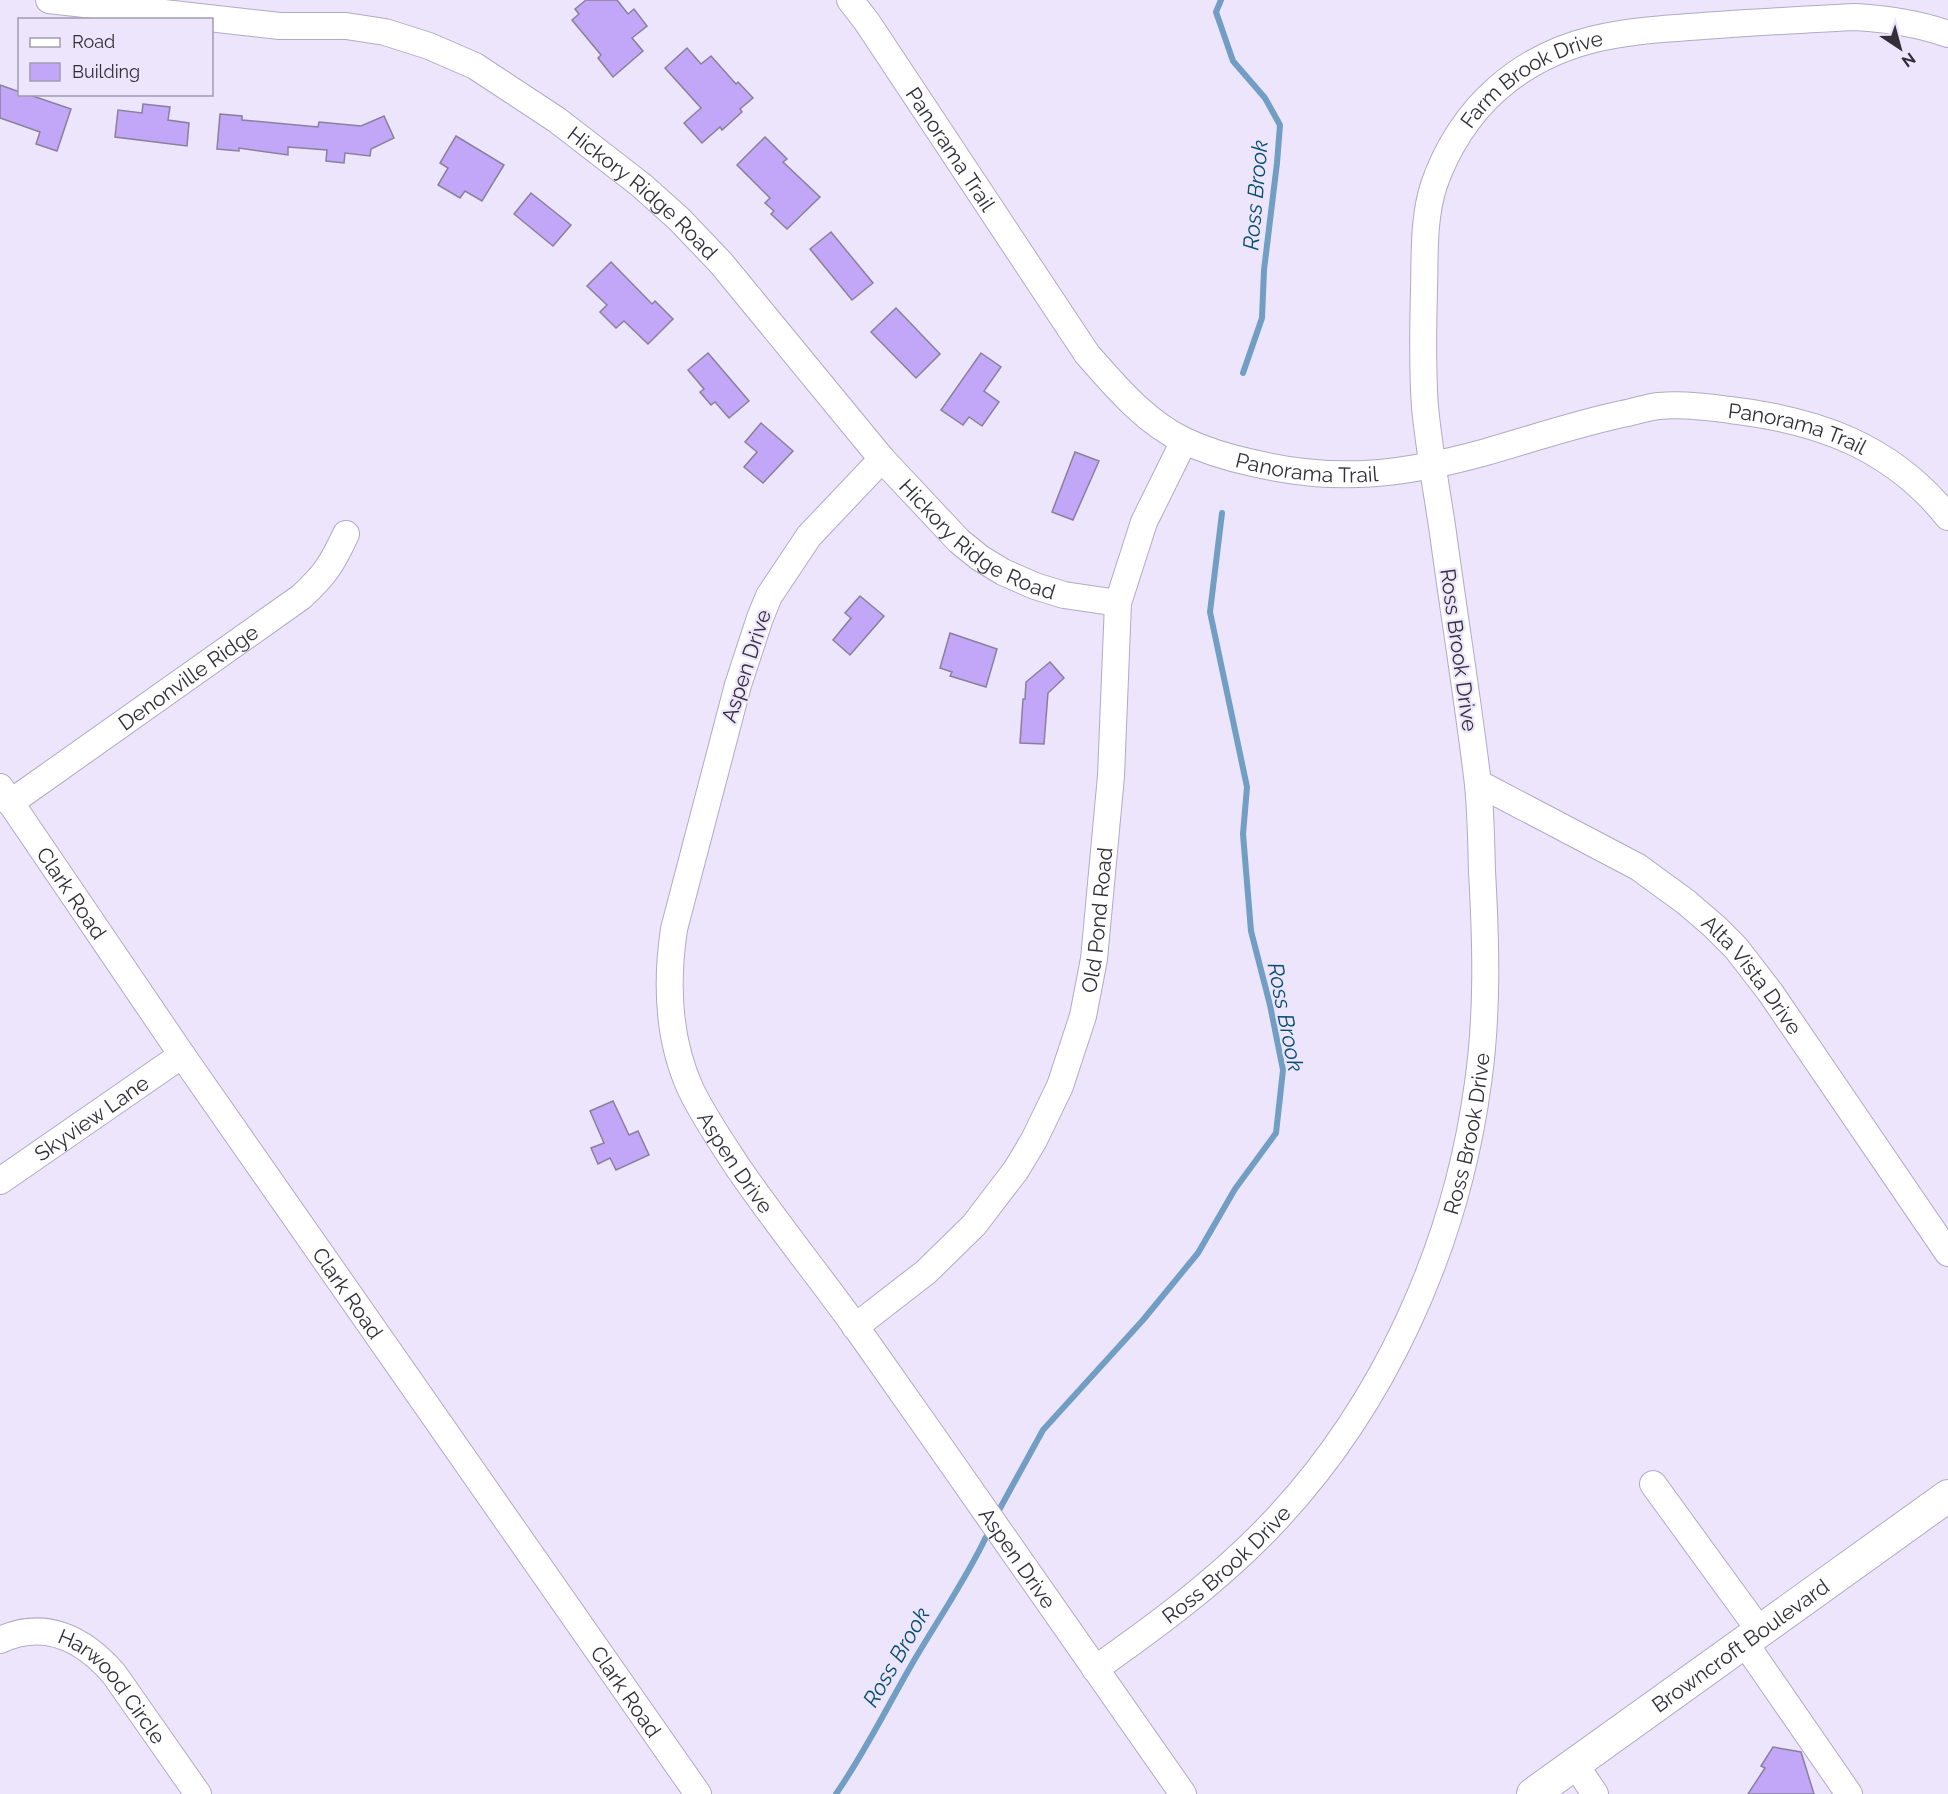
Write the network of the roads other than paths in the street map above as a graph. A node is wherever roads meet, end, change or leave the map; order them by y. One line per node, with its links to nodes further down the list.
1 (49, 0): 3 (street, Hickory Ridge Road)
2 (850, 0): 6 (street, Panorama Trail)
3 (209, 18)
4 (213, 18): 7 (street, Hickory Ridge Road)
5 (1948, 34): 8 (street, Farm Brook Drive)
6 (1184, 441): 8 (street, Panorama Trail); 11 (street, Old Pond Road)
7 (882, 459): 11 (street, Hickory Ridge Road); 17 (street, Aspen Drive)
8 (1433, 466): 9 (street, Panorama Trail); 12 (street, Ross Brook Drive)
9 (1948, 517)
10 (346, 534): 13 (street, Denonville Ridge)
11 (1118, 603): 17 (street, Old Pond Road)
12 (1478, 783): 16 (street, Alta Vista Drive); 22 (street, Ross Brook Drive)
13 (5, 795): 14 (street, Clark Road)
14 (182, 1055): 15 (street, Skyview Lane); 25 (street, Clark Road)
15 (0, 1181)
16 (1948, 1252)
17 (855, 1327): 22 (street, Aspen Drive)
18 (1653, 1484): 20 (street)
19 (1948, 1496): 20 (main road, Browncroft Boulevard)
20 (1752, 1637): 23 (main road, Browncroft Boulevard); 29 (street)
21 (0, 1640): 24 (street, Harwood Circle)
22 (1095, 1670): 26 (street, Aspen Drive)
23 (1575, 1764): 27 (main road, Browncroft Boulevard); 28 (street)
24 (198, 1794)
25 (698, 1794)
26 (1183, 1794)
27 (1533, 1794)
28 (1595, 1794)
29 (1849, 1794)

